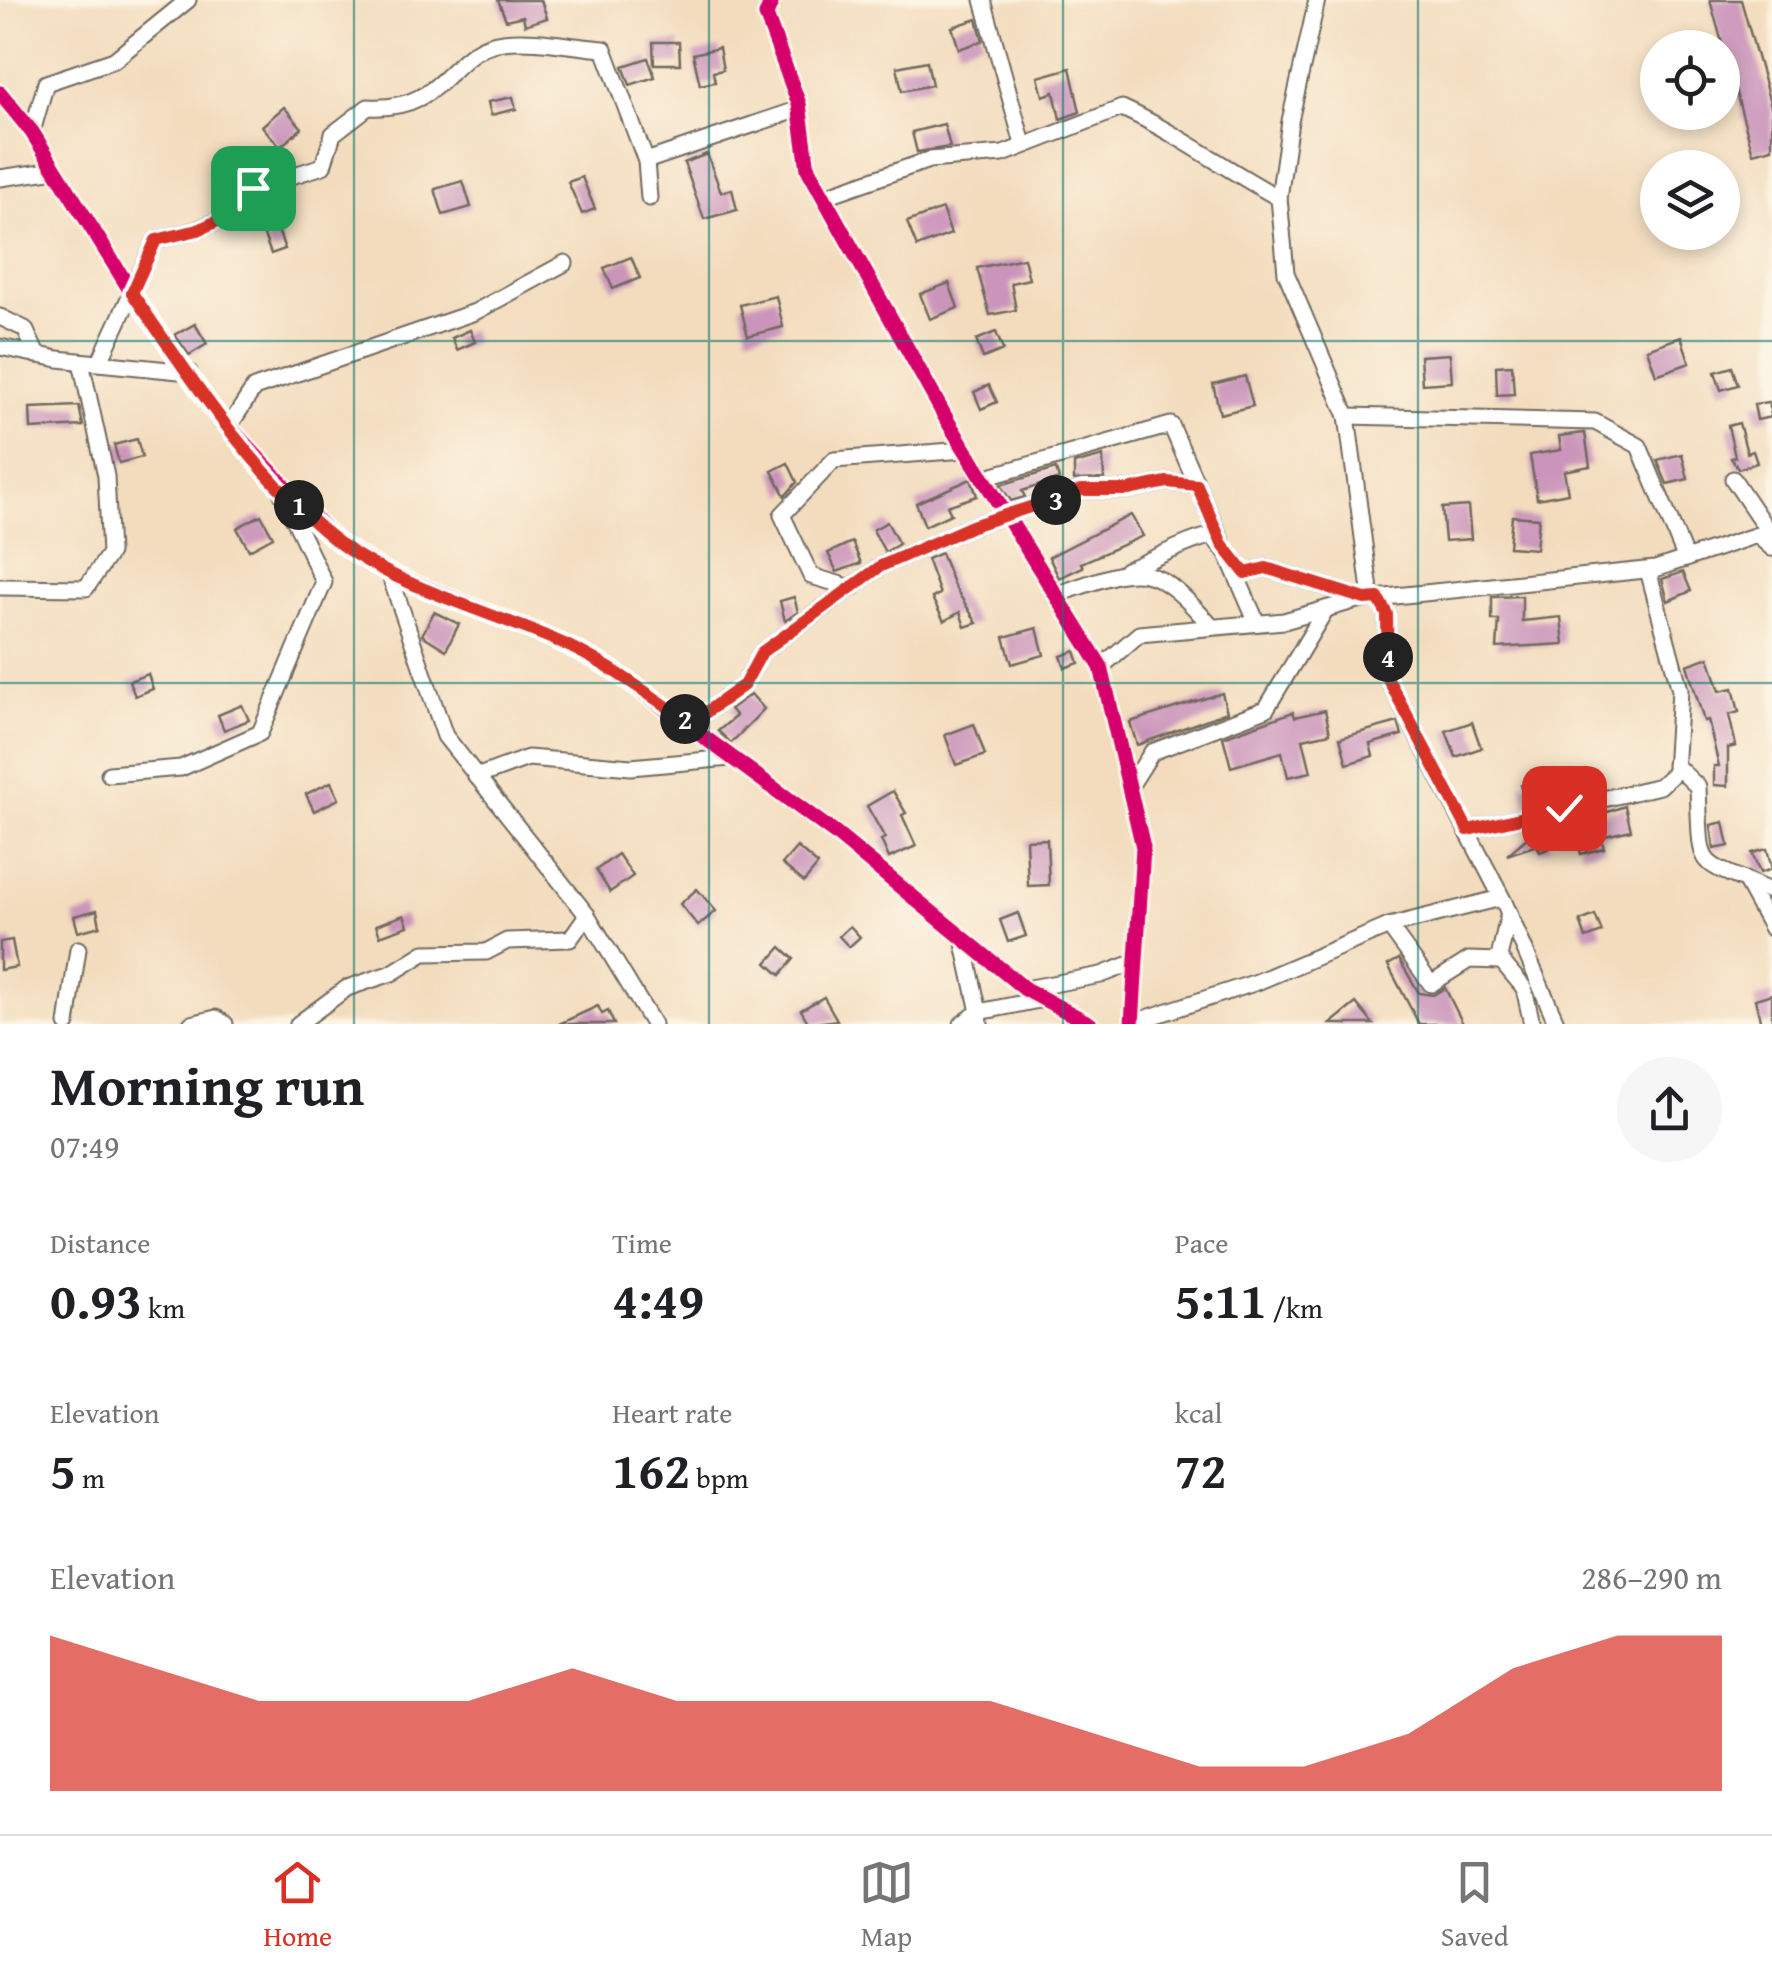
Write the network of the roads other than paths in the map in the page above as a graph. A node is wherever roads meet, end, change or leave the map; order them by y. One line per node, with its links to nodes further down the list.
1 (188, 0): 7 (street)
2 (772, 0): 6 (street)
3 (982, 0): 8 (street)
4 (1317, 0): 14 (street)
5 (0, 93): 7 (street)
6 (799, 109): 9 (street); 12 (street)
7 (32, 132): 10 (street)
8 (1023, 144): 12 (street); 14 (street)
9 (646, 161): 13 (street); 16 (street)
10 (56, 170): 11 (street); 16 (street)
11 (0, 178)
12 (823, 197): 25 (street)
13 (649, 198)
14 (1279, 198): 23 (street)
15 (565, 263): 24 (street)
16 (132, 293): 21 (street); 22 (street)
17 (0, 317): 19 (street)
18 (0, 347): 19 (street)
19 (37, 355): 20 (street)
20 (81, 362): 21 (street); 37 (street)
21 (99, 363): 22 (street)
22 (189, 372): 24 (street)
23 (1348, 416): 33 (street); 40 (street)
24 (228, 428): 28 (street)
25 (966, 450): 26 (street); 38 (street)
26 (983, 478): 29 (street); 30 (street)
27 (1733, 480): 32 (street)
28 (276, 482): 36 (street); 48 (street)
29 (1197, 485): 30 (street); 31 (street)
30 (1008, 518): 38 (street); 39 (street)
31 (1222, 544): 34 (street); 40 (street); 42 (street)
32 (1772, 548): 33 (street)
33 (1686, 558): 35 (street)
34 (1126, 570): 39 (street); 43 (street)
35 (1648, 570): 40 (street); 47 (street)
36 (389, 572): 45 (street); 49 (street)
37 (0, 587)
38 (852, 588): 45 (street)
39 (1056, 595): 44 (street)
40 (1371, 598): 41 (street); 51 (street)
41 (1326, 608): 42 (street); 50 (street)
42 (1257, 623): 43 (street)
43 (1212, 627): 44 (street)
44 (1101, 667): 50 (street)
45 (691, 723): 46 (street)
46 (730, 758): 49 (street); 59 (street)
47 (1676, 764): 51 (street); 52 (street)
48 (109, 774)
49 (476, 778): 56 (street)
50 (1129, 788): 62 (street)
51 (1468, 830): 55 (street)
52 (1745, 880): 53 (street); 58 (street)
53 (1772, 892)
54 (1496, 899): 57 (street)
55 (1509, 912): 61 (street); 75 (street)
56 (587, 915): 66 (street); 70 (street)
57 (1389, 926): 61 (street); 73 (street)
58 (1772, 929)
59 (964, 940): 63 (street); 65 (street)
60 (78, 949): 67 (street)
61 (1502, 961): 74 (street)
62 (1135, 962): 63 (street); 73 (street)
63 (1025, 989): 64 (street)
64 (1044, 999): 65 (street); 72 (street)
65 (979, 1018): 71 (street)
66 (303, 1023)
67 (67, 1024)
68 (190, 1024): 69 (street)
69 (224, 1024)
70 (653, 1024)
71 (962, 1024)
72 (1090, 1024)
73 (1132, 1024)
74 (1532, 1024)
75 (1557, 1024)

